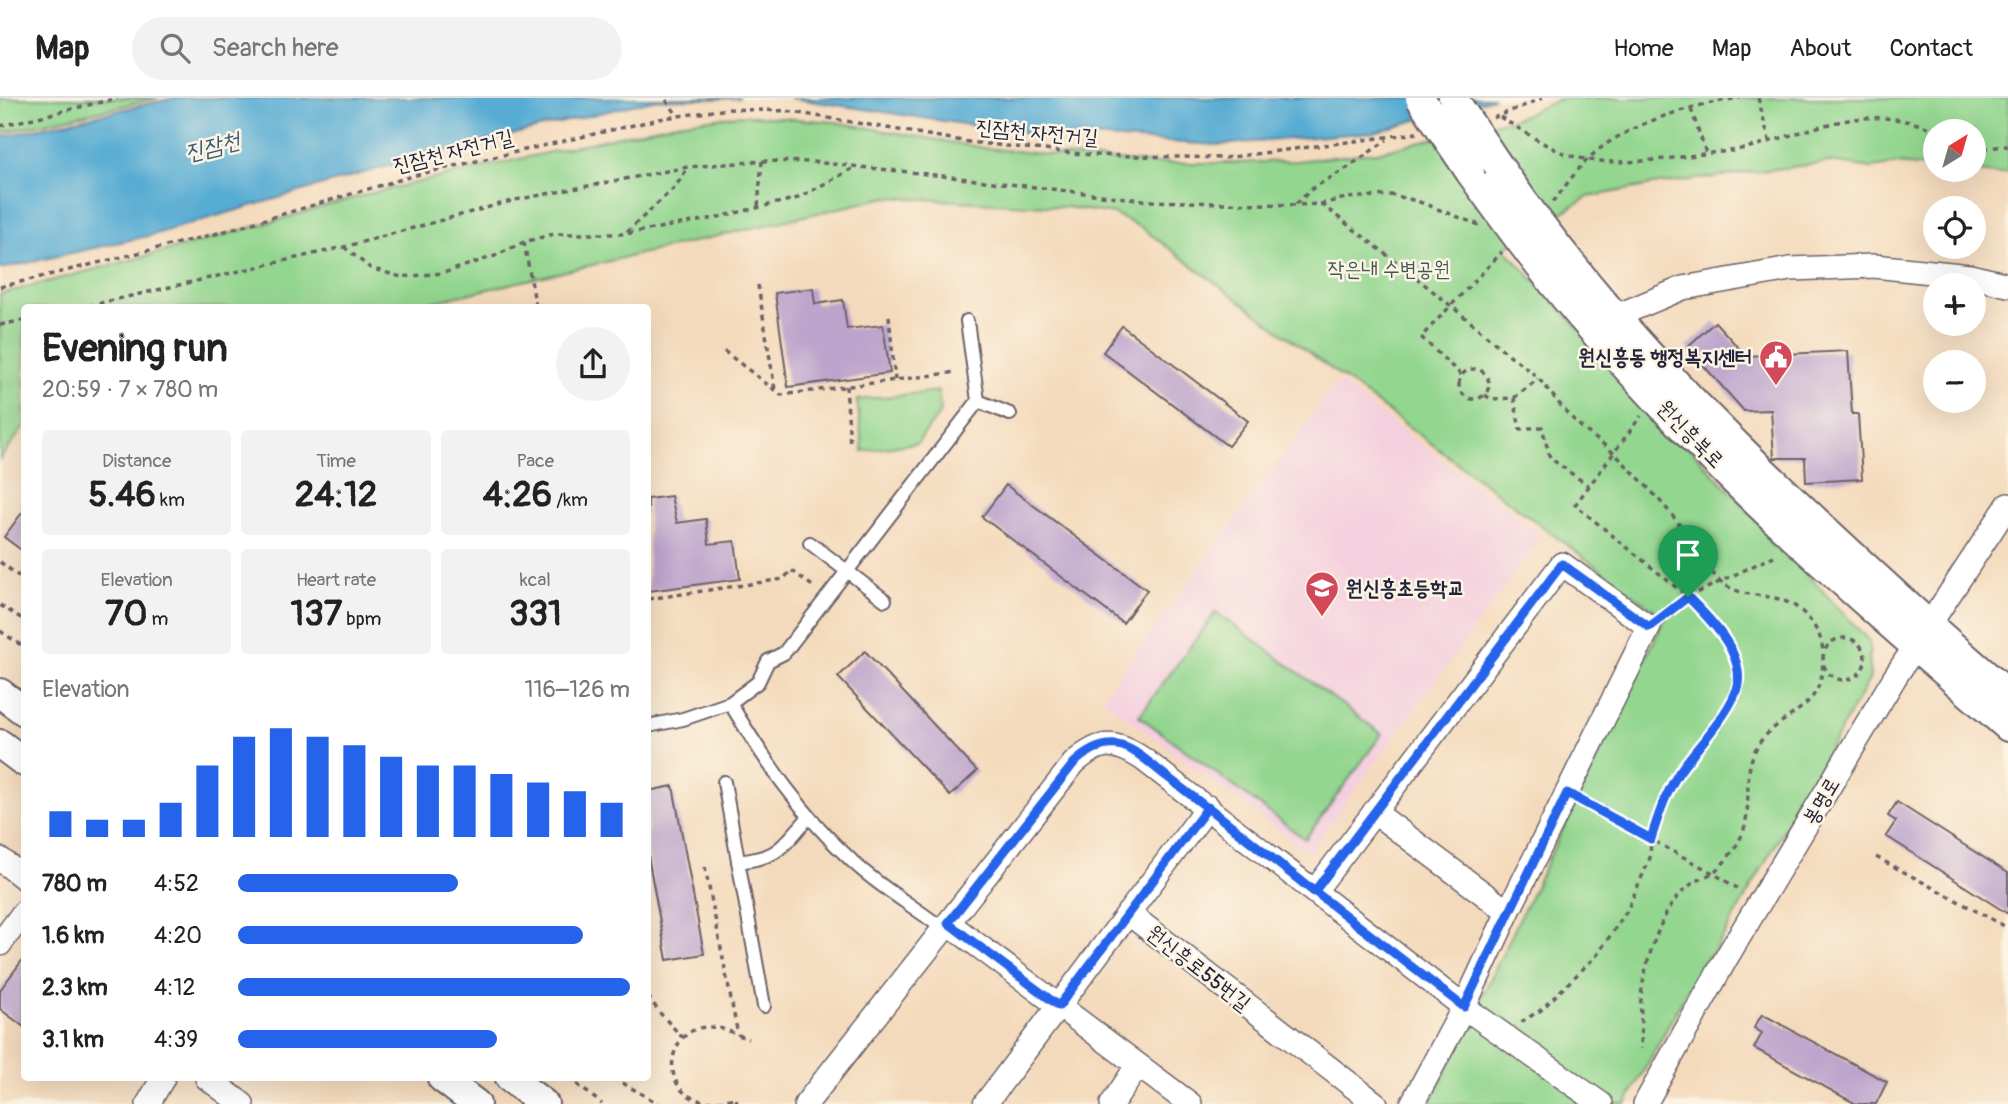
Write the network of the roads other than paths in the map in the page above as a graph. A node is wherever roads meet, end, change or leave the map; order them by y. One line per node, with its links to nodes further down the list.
1 (1420, 98): 12 (street, 원신흥북로, bridge)
2 (1453, 98): 4 (street, 원신흥북로, bridge)
3 (2008, 285): 4 (street)
4 (1614, 317): 12 (street, 원신흥북로)
5 (967, 321): 6 (lane)
6 (978, 401): 7 (lane); 10 (lane)
7 (1010, 414)
8 (2008, 505): 12 (street, 봉명로)
9 (810, 543): 10 (lane)
10 (847, 571): 11 (lane); 15 (lane)
11 (885, 600)
12 (1921, 636): 14 (street, 원신흥북로); 18 (street, 원신흥북로); 53 (street, 봉명로)
13 (0, 693): 16 (street)
14 (2008, 694)
15 (730, 703): 17 (lane); 24 (lane)
16 (21, 709)
17 (651, 725)
18 (2008, 727)
19 (0, 744): 20 (street)
20 (21, 760)
21 (724, 782): 26 (lane)
22 (1208, 807): 28 (street); 30 (street, 원신흥로55번길); 32 (street)
23 (1374, 812): 28 (street); 29 (street); 29 (street)
24 (808, 818): 26 (lane); 32 (lane)
25 (0, 859): 27 (street)
26 (738, 862): 34 (lane)
27 (21, 876)
28 (1314, 892): 36 (street)
29 (1508, 912): 36 (street)
30 (1128, 913): 35 (street); 50 (street, 원신흥로55번길)
31 (21, 916): 33 (street)
32 (946, 926): 35 (street); 46 (street)
33 (0, 944)
34 (764, 1006)
35 (1059, 1006): 37 (street); 47 (street)
36 (1464, 1007): 51 (street); 52 (street)
37 (1138, 1065): 48 (street); 49 (street)
38 (161, 1081): 42 (street)
39 (211, 1081): 43 (street)
40 (446, 1081): 44 (street)
41 (514, 1081): 45 (street)
42 (148, 1104)
43 (242, 1104)
44 (476, 1104)
45 (544, 1104)
46 (806, 1104)
47 (985, 1104)
48 (1112, 1104)
49 (1189, 1104)
50 (1376, 1104)
51 (1412, 1104)
52 (1601, 1104)
53 (1645, 1104)

